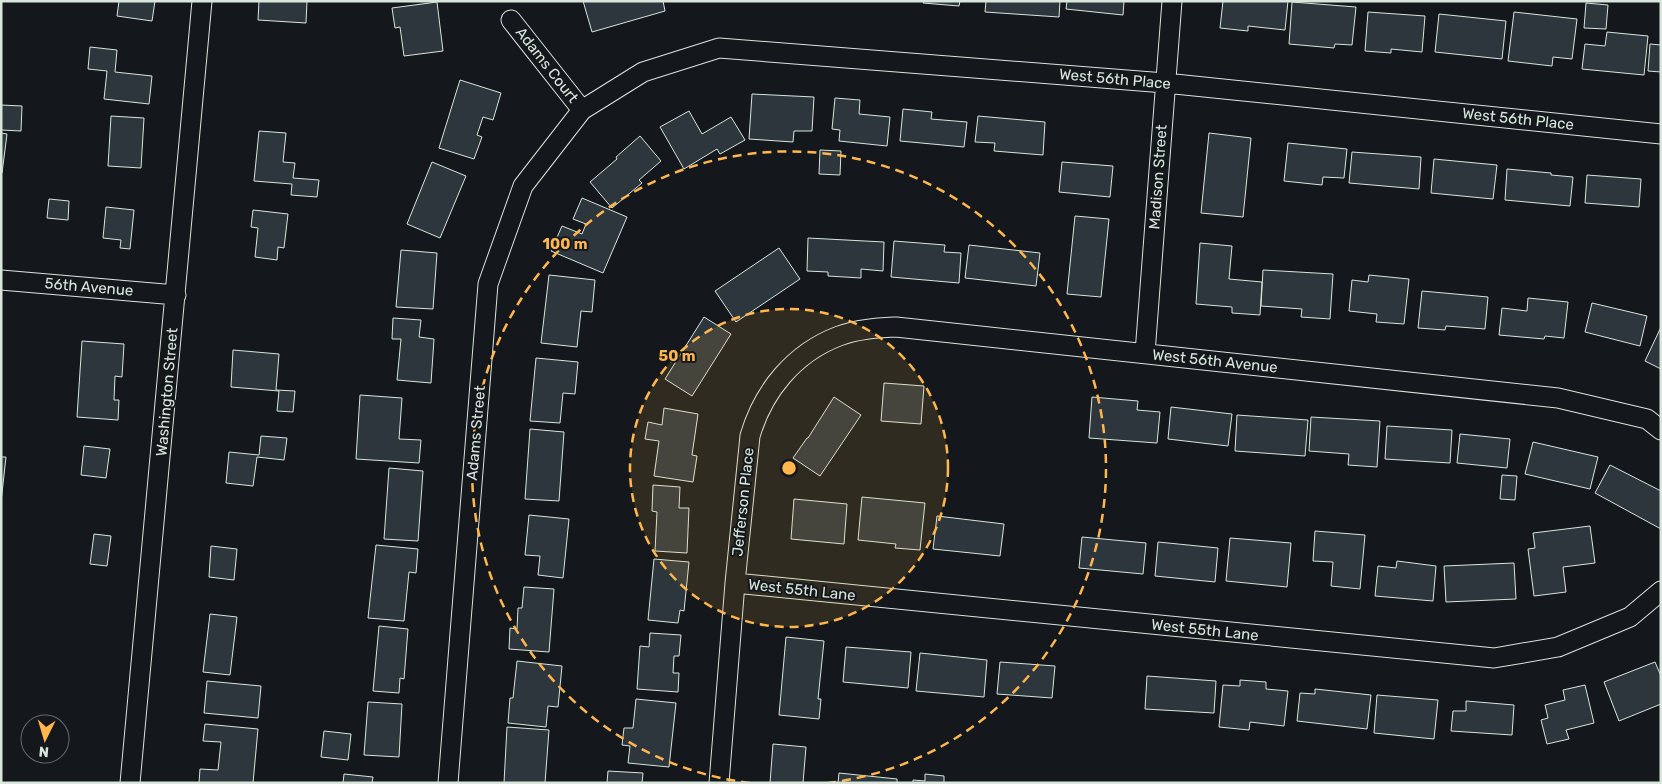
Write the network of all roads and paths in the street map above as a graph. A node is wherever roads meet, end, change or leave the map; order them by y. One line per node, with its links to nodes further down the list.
1 (202, 1): 8 (street, Washington Street)
2 (1172, 1): 4 (street, Madison Street)
3 (511, 20): 5 (street, Adams Court)
4 (1165, 83): 5 (street, West 56th Place); 6 (street, West 56th Place); 9 (street, Madison Street)
5 (582, 110): 15 (street, Adams Street)
6 (1661, 134)
7 (1, 280): 8 (street, 56th Avenue)
8 (176, 295): 14 (street, Washington Street)
9 (1145, 353): 10 (street, West 56th Avenue); 11 (street, West 56th Avenue)
10 (779, 380): 12 (street, Jefferson Place)
11 (1661, 430)
12 (734, 583): 13 (street, West 55th Lane); 16 (street, Jefferson Place)
13 (1661, 591)
14 (130, 783)
15 (448, 783)
16 (719, 783)

